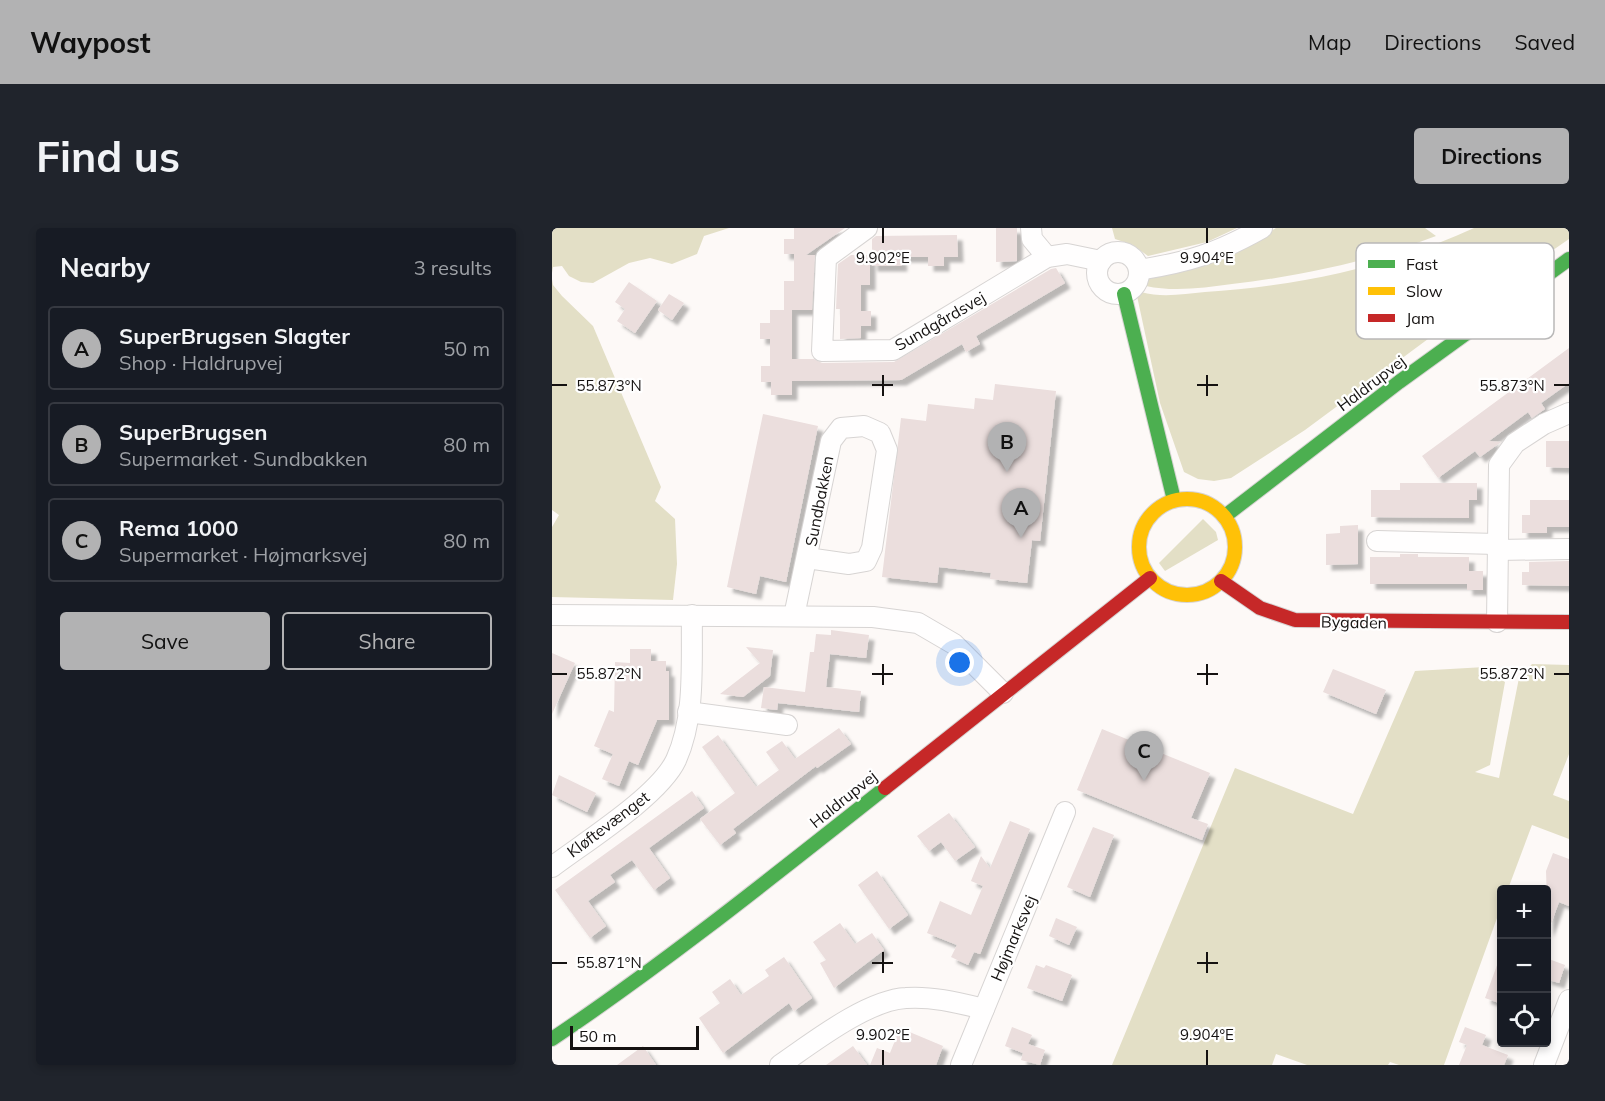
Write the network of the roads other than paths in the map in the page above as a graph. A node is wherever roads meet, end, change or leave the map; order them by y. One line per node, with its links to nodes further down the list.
1 (867, 228): 4 (street, Sundgårdsvej)
2 (1031, 228): 4 (street)
3 (1262, 228): 7 (street)
4 (1047, 257): 6 (street, Sundgårdsvej)
5 (1569, 259): 8 (main road, Haldrupvej)
6 (1101, 261): 7 (street); 9 (street)
7 (1139, 270): 9 (street)
8 (1554, 270)
9 (1124, 294): 12 (main road)
10 (1458, 339): 13 (main road, Haldrupvej)
11 (1569, 413): 15 (street)
12 (1174, 500): 13 (main road); 18 (main road)
13 (1225, 516): 19 (main road)
14 (1377, 541): 15 (street)
15 (1497, 547): 16 (street); 23 (street)
16 (1569, 549)
17 (807, 558): 17 (street, Sundbakken); 22 (street, Sundbakken)
18 (1150, 578): 19 (main road); 25 (main road, Haldrupvej)
19 (1221, 580): 23 (main road, Bygaden)
20 (552, 615): 21 (street)
21 (692, 615): 22 (street); 26 (street, Kløftevænget)
22 (794, 616): 25 (street)
23 (1497, 622): 24 (main road, Bygaden)
24 (1569, 622)
25 (1003, 693): 32 (main road, Haldrupvej)
26 (688, 712): 27 (street); 29 (street, Kløftevænget)
27 (787, 725)
28 (1065, 812): 31 (street, Højmarksvej)
29 (552, 867)
30 (1569, 1000): 35 (street)
31 (984, 1009): 33 (street); 34 (street, Højmarksvej)
32 (552, 1040)
33 (780, 1065)
34 (961, 1065)
35 (1545, 1065)

